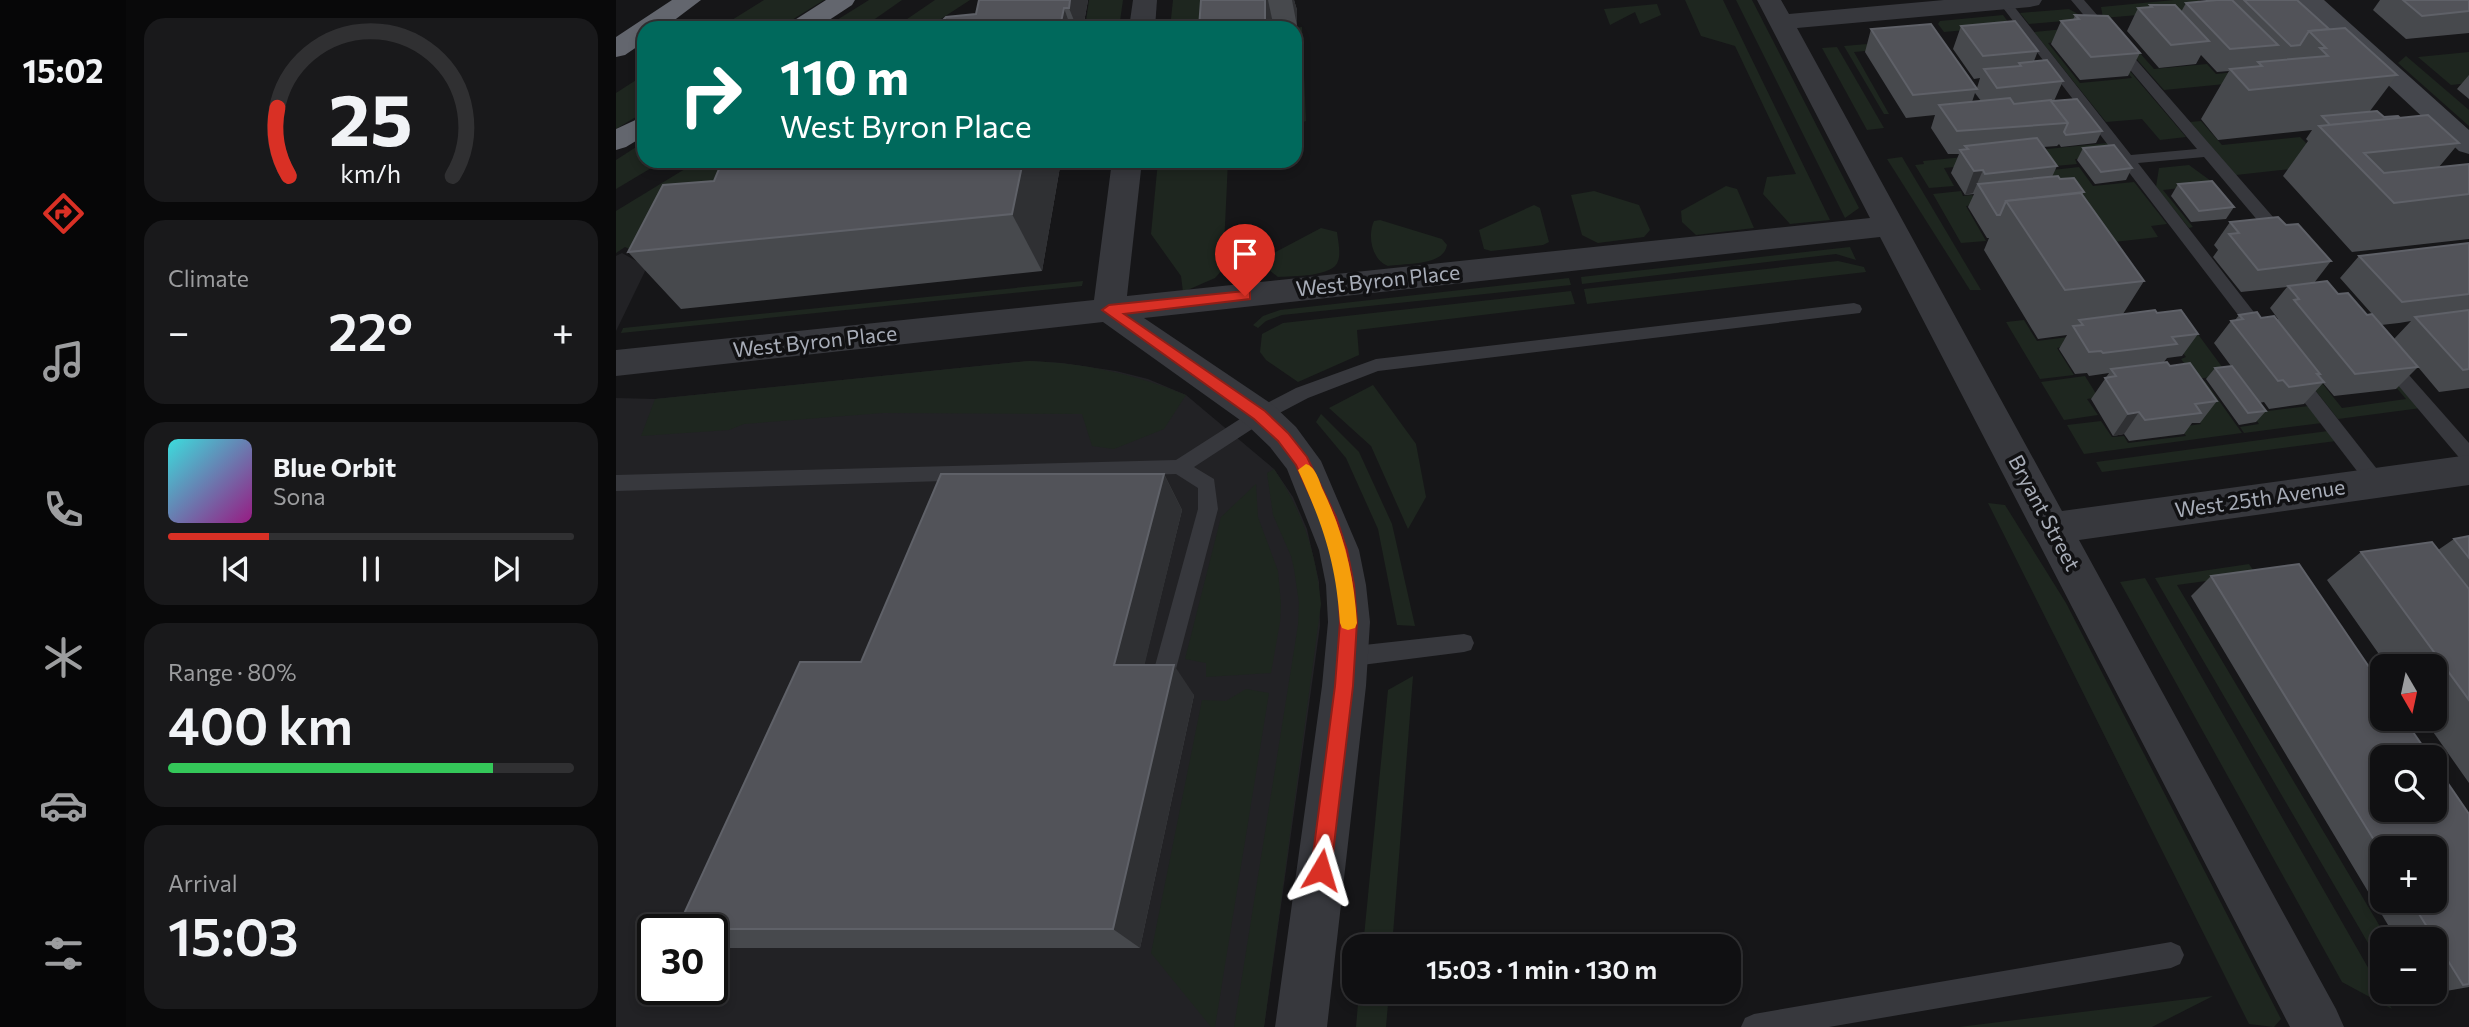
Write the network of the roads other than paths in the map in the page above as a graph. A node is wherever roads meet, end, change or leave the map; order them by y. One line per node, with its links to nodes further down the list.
1 (689, 0): 9 (highway)
2 (842, 0): 10 (highway)
3 (1145, 0): 11 (street)
4 (2030, 0): 7 (street)
5 (2077, 0): 17 (lane)
6 (2309, 0): 16 (street)
7 (2003, 1): 8 (street); 18 (lane)
8 (1774, 11): 20 (street, Bryant Street)
9 (658, 21)
10 (810, 21)
11 (1143, 21)
12 (637, 35): 13 (highway)
13 (616, 49)
14 (637, 128): 15 (highway)
15 (616, 141)
16 (2469, 145)
17 (2208, 152): 18 (lane); 21 (lane)
18 (2127, 160): 24 (lane)
19 (1126, 168): 23 (street)
20 (1890, 226): 23 (street, West Byron Place); 34 (street, Bryant Street)
21 (2290, 247)
22 (1854, 309): 28 (lane)
23 (1109, 310): 26 (street, West Byron Place); 28 (street)
24 (2269, 343)
25 (2380, 352): 29 (lane)
26 (616, 363)
27 (2285, 364): 33 (lane)
28 (1260, 415): 30 (lane); 36 (street)
29 (2469, 456)
30 (1179, 467): 32 (lane); 37 (lane)
31 (2469, 470): 33 (street, West 25th Avenue)
32 (616, 483)
33 (2377, 483): 34 (street, West 25th Avenue)
34 (2052, 528): 41 (street, Bryant Street)
35 (1464, 643): 36 (lane)
36 (1346, 657): 39 (street)
37 (1161, 684)
38 (2171, 955): 40 (lane)
39 (1301, 1027)
40 (1754, 1027)
41 (2318, 1027)

